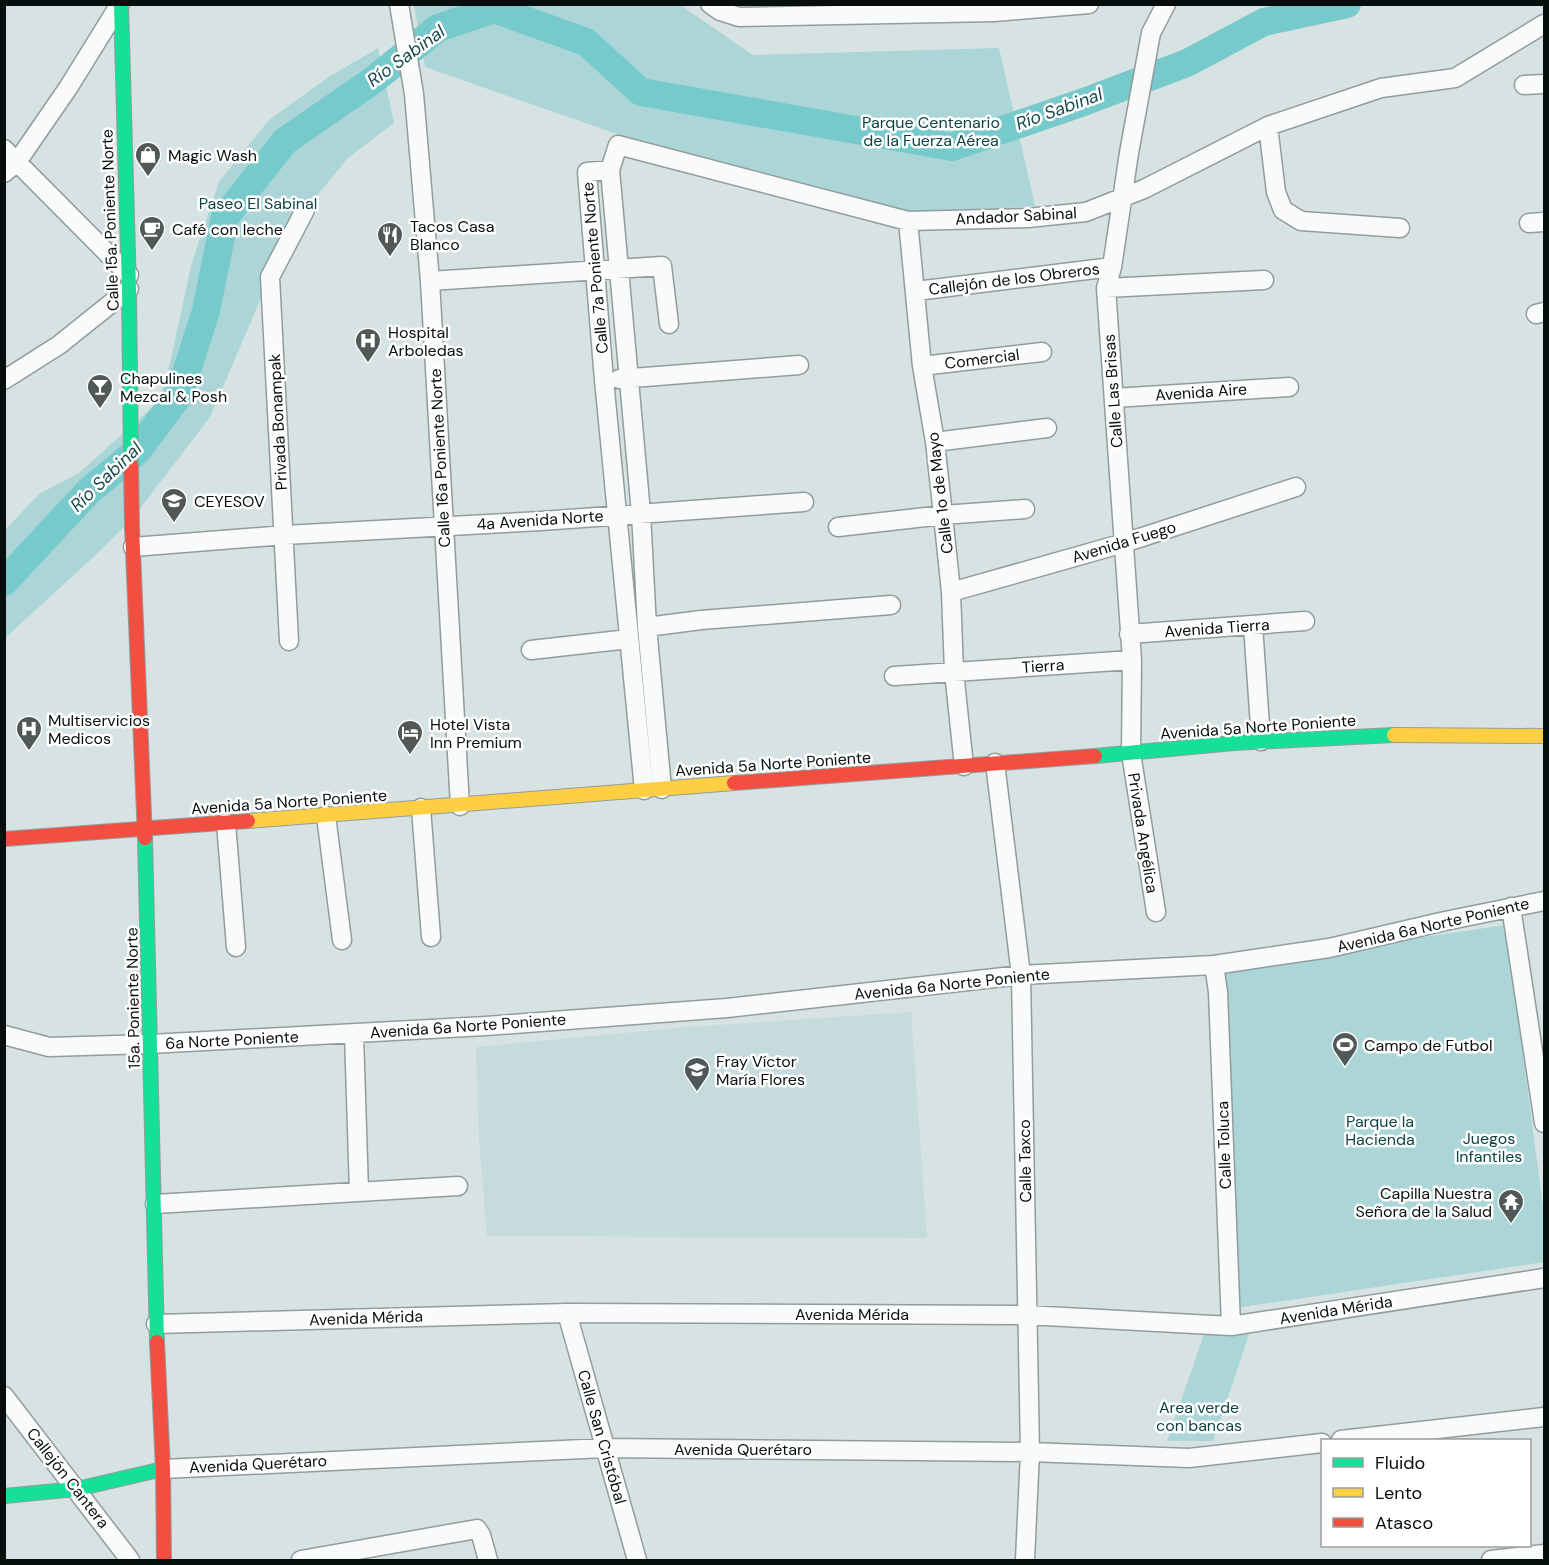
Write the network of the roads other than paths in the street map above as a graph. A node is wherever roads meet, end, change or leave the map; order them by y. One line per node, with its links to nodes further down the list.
1 (121, 4): 11 (street); 22 (street, Calle 15a. Poniente Norte)
2 (399, 4): 20 (street, Calle 16a Poniente Norte)
3 (710, 4): 6 (street)
4 (1089, 4): 6 (street)
5 (1166, 4): 13 (street, Calle Las Brisas)
6 (813, 9)
7 (1545, 24): 10 (street, Andador Sabinal)
8 (1545, 84): 9 (street)
9 (1524, 85)
10 (1269, 126): 13 (street, Andador Sabinal); 16 (street)
11 (9, 161): 22 (street)
12 (610, 170): 15 (street, Andador Sabinal); 18 (street, Calle 7a Poniente Norte); 19 (street, Calle 7a Poniente Norte)
13 (1122, 199): 15 (street, Andador Sabinal); 17 (street, Calle Las Brisas)
14 (305, 210): 45 (street, Privada Bonampak)
15 (908, 221): 24 (street, Calle 1o de Mayo)
16 (1400, 228)
17 (1112, 267): 23 (street, Calle Las Brisas); 24 (street, Callejón de los Obreros)
18 (618, 269): 19 (street); 25 (street); 29 (street, Calle 7a Poniente Norte)
19 (594, 271): 20 (street); 31 (street, Calle 7a Poniente Norte)
20 (430, 280): 43 (street, Calle 16a Poniente Norte)
21 (1264, 280): 23 (street)
22 (129, 282): 30 (street); 35 (street, Calle 15a. Poniente Norte)
23 (1106, 288): 33 (street, Calle Las Brisas)
24 (916, 291): 28 (street, Calle 1o de Mayo)
25 (669, 324)
26 (1042, 352): 28 (street, Comercial)
27 (799, 365): 29 (street)
28 (922, 366): 36 (street, Calle 1o de Mayo)
29 (628, 379): 31 (street); 40 (street, Calle 7a Poniente Norte)
30 (4, 380)
31 (604, 380): 41 (street, Calle 7a Poniente Norte)
32 (1289, 387): 33 (street, Avenida Aire)
33 (1114, 398): 46 (street, Calle Las Brisas)
34 (1047, 428): 36 (street)
35 (131, 435): 47 (street, 15a. Poniente Norte)
36 (935, 442): 42 (street, Calle 1o de Mayo)
37 (1296, 487): 46 (street, Avenida Fuego)
38 (804, 502): 40 (street, 4a Avenida Norte)
39 (1025, 509): 42 (street)
40 (641, 513): 41 (street, 4a Avenida Norte); 52 (street, Calle 7a Poniente Norte)
41 (618, 515): 43 (street, 4a Avenida Norte); 54 (street, Calle 7a Poniente Norte)
42 (943, 515): 44 (street); 48 (street, Calle 1o de Mayo)
43 (444, 526): 45 (street, 4a Avenida Norte); 66 (street, Calle 16a Poniente Norte)
44 (838, 527)
45 (285, 535): 47 (street, 4a Avenida Norte); 55 (street, Privada Bonampak)
46 (1124, 543): 48 (street, Avenida Fuego); 53 (street, Calle Las Brisas)
47 (133, 547): 70 (street, 15a. Poniente Norte)
48 (951, 592): 58 (street, Calle 1o de Mayo)
49 (891, 605): 52 (street)
50 (1305, 621): 51 (street, Avenida Tierra)
51 (1253, 625): 53 (street, Avenida Tierra); 61 (street)
52 (647, 627): 65 (street, Calle 7a Poniente Norte)
53 (1129, 634): 57 (street, Calle Las Brisas)
54 (629, 639): 56 (street); 65 (street, Calle 7a Poniente Norte)
55 (289, 641)
56 (531, 650)
57 (1131, 660): 58 (street, Tierra); 62 (street, Calle Las Brisas)
58 (954, 672): 59 (street, Tierra); 64 (street, Calle 1o de Mayo)
59 (894, 676)
60 (1545, 736): 61 (street, Avenida 5a Norte Poniente)
61 (1261, 741): 62 (street, Avenida 5a Norte Poniente)
62 (1131, 753): 63 (street, Avenida 5a Norte Poniente); 74 (street, Privada Angélica)
63 (995, 764): 64 (street, Avenida 5a Norte Poniente); 79 (street, Calle Taxco)
64 (964, 766): 65 (street, Avenida 5a Norte Poniente)
65 (653, 790): 66 (street, Avenida 5a Norte Poniente)
66 (460, 806): 67 (street, Avenida 5a Norte Poniente)
67 (422, 808): 68 (street, Avenida 5a Norte Poniente); 75 (street)
68 (326, 816): 69 (street, Avenida 5a Norte Poniente); 76 (street)
69 (226, 824): 70 (street, Avenida 5a Norte Poniente); 77 (street)
70 (145, 830): 71 (street, Avenida 5a Norte Poniente); 83 (street, 15a. Poniente Norte)
71 (4, 839)
72 (1545, 901): 73 (street, Avenida 6a Norte Poniente)
73 (1511, 907): 78 (street, Avenida 6a Norte Poniente); 80 (street)
74 (1156, 912)
75 (431, 937)
76 (342, 940)
77 (236, 947)
78 (1214, 965): 79 (street, Avenida 6a Norte Poniente); 92 (street, Calle Toluca)
79 (1021, 975): 81 (street, Avenida 6a Norte Poniente); 90 (street, Calle Taxco)
80 (1538, 1031): 84 (street)
81 (354, 1034): 83 (street, 6a Norte Poniente); 86 (street)
82 (4, 1035): 83 (street, 6a Norte Poniente)
83 (150, 1044): 87 (street, 15a. Poniente Norte)
84 (1545, 1123)
85 (458, 1186): 86 (street)
86 (359, 1192): 87 (street)
87 (155, 1204): 91 (street, 15a. Poniente Norte)
88 (1545, 1278): 92 (street, Avenida Mérida)
89 (567, 1313): 90 (street, Avenida Mérida); 91 (street, Avenida Mérida); 97 (street, Calle San Cristóbal)
90 (1027, 1315): 92 (street, Avenida Mérida); 98 (street, Calle Taxco)
91 (156, 1324): 99 (street, 15a. Poniente Norte)
92 (1231, 1326)
93 (4, 1396): 100 (street, Callejón Cantera)
94 (1545, 1418): 95 (street)
95 (1350, 1439)
96 (1321, 1443): 98 (street, Avenida Querétaro)
97 (605, 1448): 98 (street, Avenida Querétaro); 99 (street, Avenida Querétaro); 108 (street, Calle San Cristóbal)
98 (1030, 1452): 109 (street, Calle Taxco)
99 (163, 1469): 100 (street); 105 (street, 15a. Poniente Norte)
100 (77, 1489): 101 (street); 104 (street, Callejón Cantera)
101 (4, 1496)
102 (1545, 1554): 110 (street)
103 (325, 1559): 106 (street); 107 (street)
104 (130, 1560)
105 (164, 1560)
106 (301, 1560)
107 (488, 1560)
108 (637, 1560)
109 (1025, 1560)
110 (1491, 1560)

